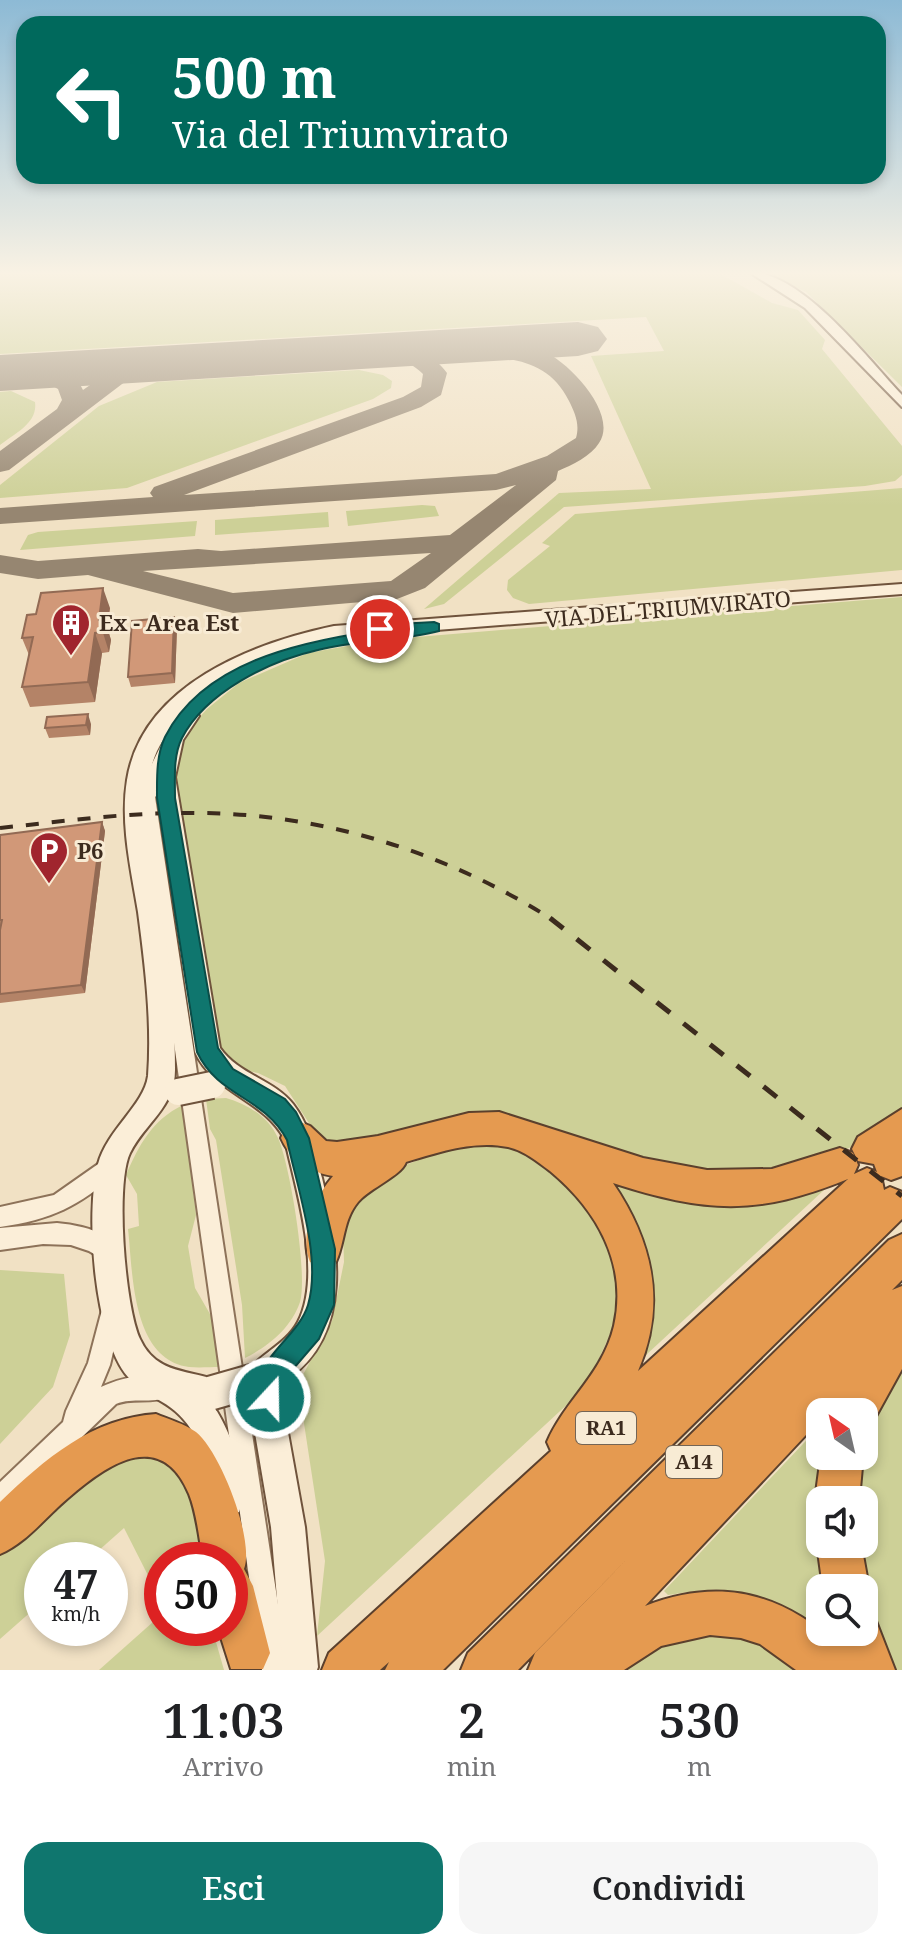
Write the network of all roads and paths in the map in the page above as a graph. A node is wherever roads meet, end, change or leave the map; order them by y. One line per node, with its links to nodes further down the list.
1 (852, 350): 2 (street)
2 (902, 403)
3 (902, 589): 4 (street, VIA DEL TRIUMVIRATO)
4 (434, 627): 5 (street, VIA DEL TRIUMVIRATO); 6 (street, VIA DEL TRIUMVIRATO)
5 (177, 731): 7 (street, VIA DEL TRIUMVIRATO); 8 (street, VIA DEL TRIUMVIRATO)
6 (149, 750): 7 (street, VIA DEL TRIUMVIRATO); 9 (street, VIA DEL TRIUMVIRATO)
7 (150, 811): 33 (street, VIA DEL TRIUMVIRATO)
8 (246, 1088): 9 (street, VIA DEL TRIUMVIRATO, bridge); 12 (street, VIA DEL TRIUMVIRATO)
9 (140, 1116): 14 (street, VIA DEL TRIUMVIRATO)
10 (902, 1125): 15 (highway)
11 (434, 1135): 12 (highway); 13 (highway); 18 (highway)
12 (298, 1138): 18 (street, VIA DEL TRIUMVIRATO)
13 (536, 1139): 15 (highway); 31 (highway)
14 (112, 1164): 16 (street, VIA DEL TRIUMVIRATO); 20 (street, VIA DEL TRIUMVIRATO)
15 (877, 1170): 31 (highway, RA1); 35 (highway, A14)
16 (0, 1217)
17 (0, 1239): 20 (street)
18 (323, 1249): 23 (street, VIA DEL TRIUMVIRATO)
19 (902, 1253): 36 (highway, A14)
20 (114, 1269): 24 (street, VIA DEL TRIUMVIRATO); 26 (street)
21 (902, 1305): 37 (highway)
22 (902, 1335): 25 (highway)
23 (268, 1374): 24 (street, VIA DEL TRIUMVIRATO, bridge); 33 (street)
24 (176, 1389): 26 (street); 33 (street, VIA DEL TRIUMVIRATO)
25 (862, 1398)
26 (61, 1442): 27 (street)
27 (0, 1499)
28 (0, 1532): 29 (highway)
29 (221, 1542)
30 (248, 1623): 33 (highway)
31 (389, 1630): 34 (highway, RA1)
32 (863, 1646): 40 (highway)
33 (268, 1665)
34 (346, 1670)
35 (409, 1670)
36 (485, 1670)
37 (552, 1670)
38 (587, 1670): 39 (highway)
39 (831, 1670)
40 (871, 1670)

